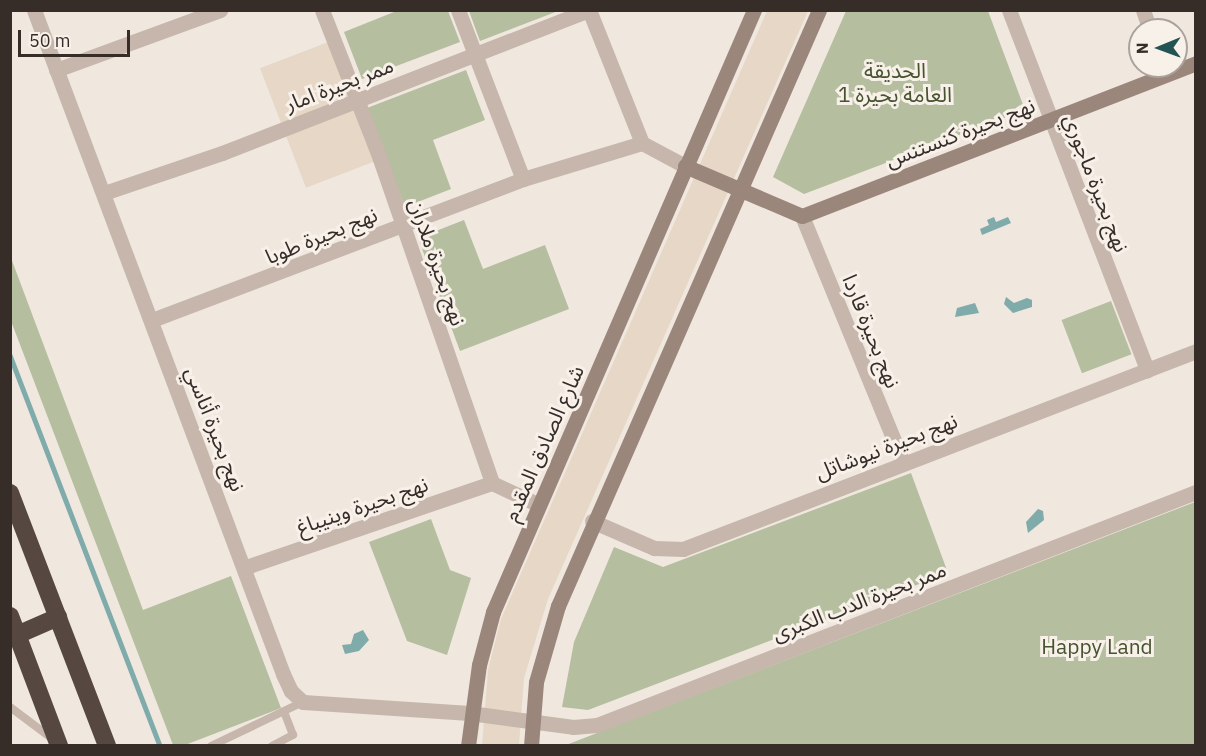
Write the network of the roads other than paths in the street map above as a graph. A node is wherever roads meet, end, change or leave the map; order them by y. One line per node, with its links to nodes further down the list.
1 (34, 10): 10 (street, نهج بحيرة أناسي)
2 (220, 10): 10 (street)
3 (322, 10): 12 (street, نهج بحيرة ملاران)
4 (458, 10): 9 (street)
5 (589, 10): 9 (street, ممر بحيرة امار); 14 (street)
6 (754, 10): 15 (main road, شارع الصادق المقدم)
7 (819, 10): 17 (main road)
8 (1009, 10): 13 (street, نهج بحيرة ماجوري)
9 (475, 54): 12 (street, ممر بحيرة امار); 16 (street)
10 (56, 70): 18 (street, نهج بحيرة أناسي)
11 (1147, 78): 13 (main road, نهج بحيرة كنستنس)
12 (356, 100): 18 (street, ممر بحيرة امار); 20 (street, نهج بحيرة ملاران)
13 (1050, 120): 19 (main road, نهج بحيرة كنستنس); 23 (street, نهج بحيرة ماجوري)
14 (642, 143): 15 (street); 16 (street, نهج بحيرة طوبا)
15 (685, 166): 17 (main road); 28 (main road, شارع الصادق المقدم)
16 (523, 179): 20 (street, نهج بحيرة طوبا)
17 (741, 189): 19 (main road); 29 (main road)
18 (104, 193): 21 (street, نهج بحيرة أناسي)
19 (802, 216): 24 (street, نهج بحيرة قاردا)
20 (402, 226): 21 (street, نهج بحيرة طوبا); 25 (street, نهج بحيرة ملاران)
21 (152, 320): 30 (street, نهج بحيرة أناسي)
22 (1196, 351): 23 (street, نهج بحيرة نيوشاتل)
23 (1147, 370): 24 (street, نهج بحيرة نيوشاتل)
24 (903, 462): 29 (street, نهج بحيرة نيوشاتل)
25 (492, 483): 28 (street); 30 (street, نهج بحيرة وينيباغ)
26 (1196, 492): 38 (street, ممر بحيرة الدب الكبرى)
27 (10, 493): 32 (highway)
28 (537, 504): 37 (main road, شارع الصادق المقدم)
29 (592, 521): 38 (main road)
30 (246, 567): 34 (street, نهج بحيرة أناسي)
31 (10, 616): 33 (highway)
32 (58, 617): 33 (highway); 40 (highway)
33 (14, 636): 39 (highway)
34 (303, 702): 36 (lane); 37 (street)
35 (10, 707): 39 (lane)
36 (284, 712): 41 (lane); 42 (lane)
37 (470, 714): 38 (street, ممر بحيرة الدب الكبرى); 43 (main road, شارع الصادق المقدم)
38 (533, 720): 44 (main road)
39 (59, 745)
40 (107, 746)
41 (211, 746)
42 (272, 746)
43 (468, 746)
44 (531, 746)

